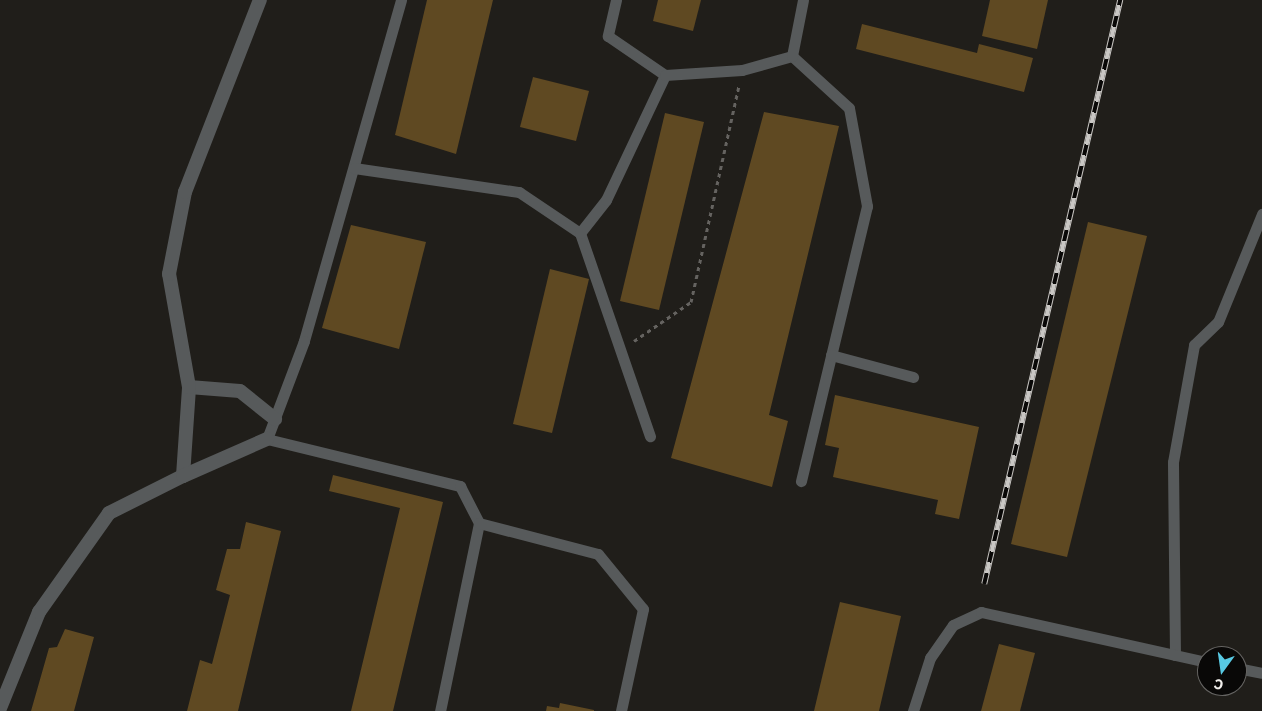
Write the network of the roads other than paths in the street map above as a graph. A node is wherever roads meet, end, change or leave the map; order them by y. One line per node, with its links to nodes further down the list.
1 (260, 0): 12 (street)
2 (401, 0): 7 (lane)
3 (616, 0): 6 (lane)
4 (803, 0): 5 (lane)
5 (792, 56): 6 (lane); 10 (lane)
6 (665, 75): 9 (lane)
7 (354, 168): 9 (lane); 13 (lane)
8 (1261, 211): 19 (lane)
9 (580, 233): 14 (lane)
10 (831, 355): 11 (lane); 17 (lane)
11 (913, 376)
12 (188, 387): 13 (street); 16 (street)
13 (275, 419): 15 (lane)
14 (650, 436)
15 (267, 439): 16 (street); 18 (lane)
16 (183, 476): 23 (street)
17 (801, 481)
18 (479, 523): 24 (lane); 25 (lane)
19 (1175, 655): 20 (lane); 26 (lane)
20 (1197, 660)
21 (1247, 670): 22 (lane)
22 (1262, 674)
23 (0, 708)
24 (440, 711)
25 (621, 711)
26 (913, 711)

